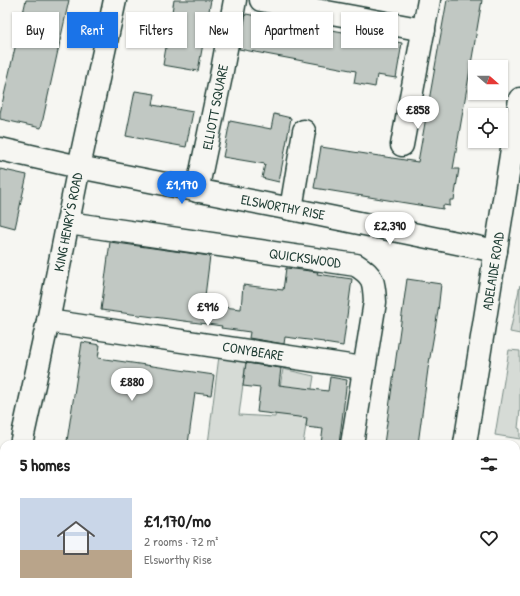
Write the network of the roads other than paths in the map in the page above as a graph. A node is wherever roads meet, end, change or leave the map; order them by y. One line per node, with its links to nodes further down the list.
1 (115, 0): 10 (street, KING HENRY'S ROAD)
2 (235, 0): 11 (street, ELLIOTT SQUARE)
3 (261, 0): 5 (street)
4 (426, 1): 5 (street)
5 (424, 30): 8 (street)
6 (520, 99): 14 (street, ADELAIDE ROAD)
7 (304, 131): 12 (street)
8 (402, 145)
9 (0, 149): 10 (street, ELSWORTHY RISE)
10 (79, 167): 11 (street, ELSWORTHY RISE); 13 (street, KING HENRY'S ROAD)
11 (197, 191): 12 (street, ELSWORTHY RISE)
12 (291, 209): 14 (street, ELSWORTHY RISE)
13 (68, 222): 15 (street, KING HENRY'S ROAD); 16 (street, QUICKSWOOD)
14 (496, 251): 19 (street, ADELAIDE ROAD)
15 (48, 320): 16 (street, CONYBEARE); 17 (street, KING HENRY'S ROAD)
16 (363, 368): 18 (street, QUICKSWOOD)
17 (22, 440)
18 (353, 440)
19 (466, 440)

